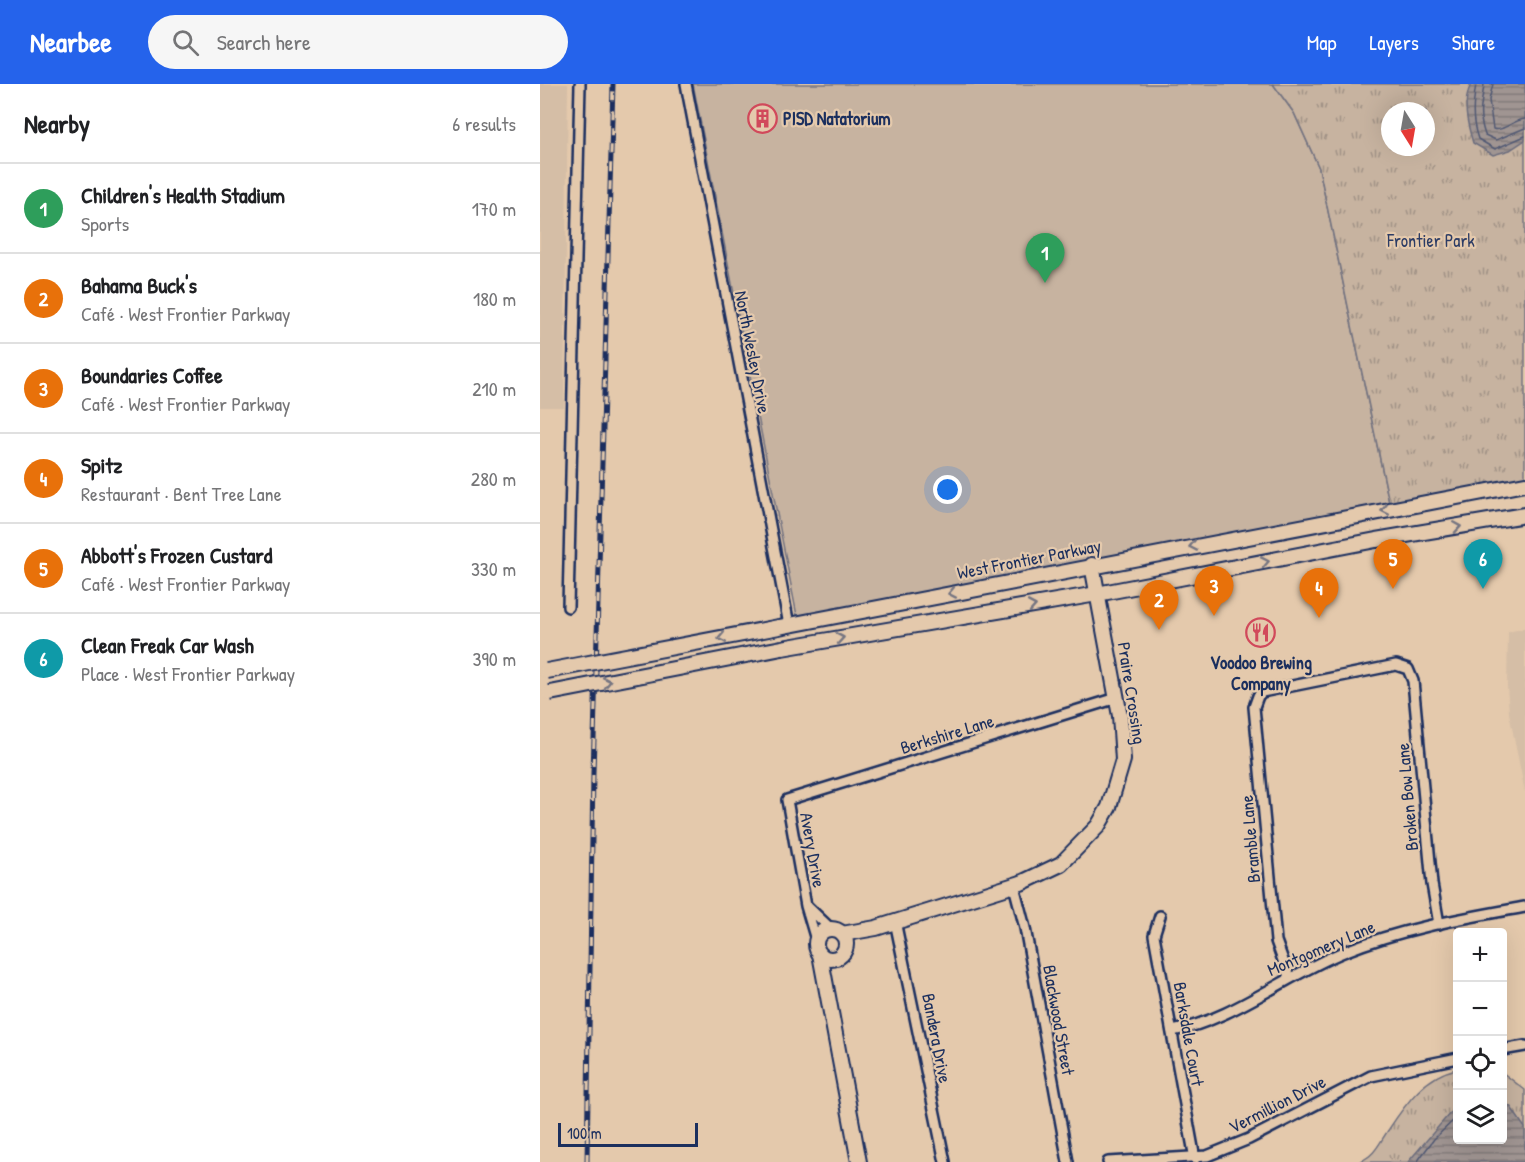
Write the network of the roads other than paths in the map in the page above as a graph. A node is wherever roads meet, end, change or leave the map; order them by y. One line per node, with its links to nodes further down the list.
1 (580, 84): 7 (street)
2 (686, 84): 8 (street, North Wesley Drive)
3 (1525, 484): 5 (street, West Frontier Parkway, one-way to 5)
4 (1525, 515): 6 (street, one-way to 4)
5 (1092, 565): 6 (street, Praire Crossing); 8 (street, West Frontier Parkway, one-way to 8)
6 (1097, 594): 10 (street, one-way to 6, bridge); 12 (street, Praire Crossing)
7 (568, 607)
8 (784, 626): 9 (street, West Frontier Parkway, one-way to 9, bridge)
9 (543, 672)
10 (545, 694)
11 (1258, 696): 19 (street, Broken Bow Lane); 25 (street, Bramble Lane)
12 (1117, 699): 13 (street, Berkshire Lane); 14 (street, Praire Crossing)
13 (787, 801): 15 (street, Avery Drive)
14 (1014, 885): 18 (street, Praire Crossing); 33 (street, Blackwood Street)
15 (806, 906): 21 (street, Avery Drive); 22 (street, Avery Drive)
16 (1525, 907): 19 (street, Montgomery Lane)
17 (1160, 916): 26 (street, Barksdale Court)
18 (896, 921): 20 (street, Praire Crossing); 32 (street, Bandera Drive)
19 (1438, 924): 25 (street, Montgomery Lane)
20 (876, 928): 21 (street, Praire Crossing); 23 (street, Praire Crossing)
21 (836, 932): 22 (street); 23 (street)
22 (816, 940): 24 (street)
23 (845, 949): 24 (street, Praire Crossing)
24 (827, 956): 31 (street)
25 (1289, 977): 26 (street, Montgomery Lane)
26 (1172, 1031): 30 (street, Barksdale Court)
27 (1525, 1046): 28 (street)
28 (1507, 1049)
29 (1453, 1059): 30 (street, Vermillion Drive)
30 (1195, 1159): 34 (street, Vermillion Drive)
31 (859, 1162)
32 (945, 1162)
33 (1068, 1162)
34 (1108, 1162)

